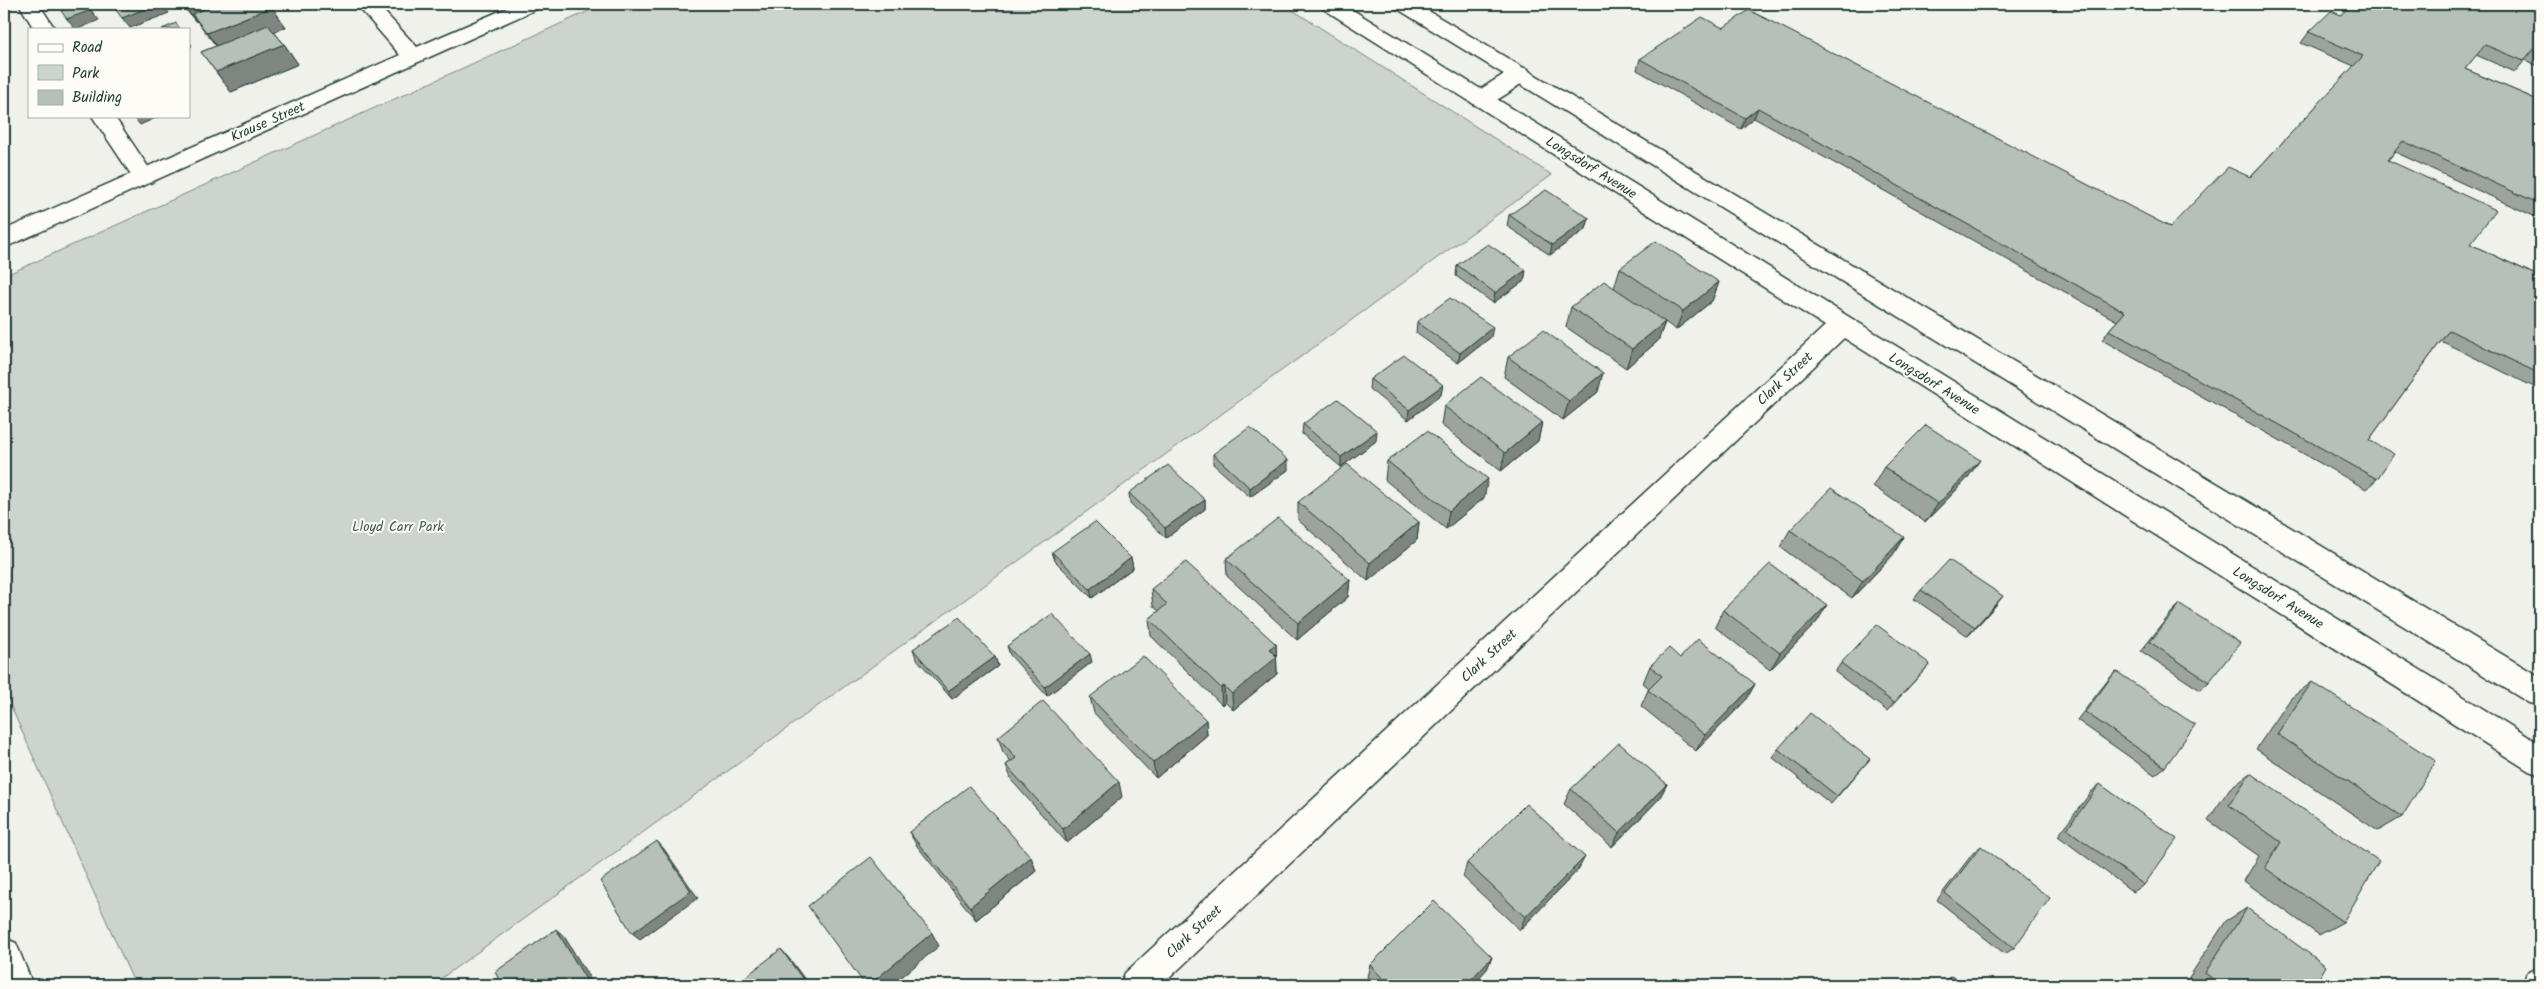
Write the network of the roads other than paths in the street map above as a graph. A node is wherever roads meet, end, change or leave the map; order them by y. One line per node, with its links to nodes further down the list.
1 (29, 4): 6 (street)
2 (366, 4): 7 (street)
3 (532, 4): 7 (street, Krause Street)
4 (1329, 4): 9 (street, Longsdorf Avenue)
5 (1403, 4): 8 (street)
6 (44, 28)
7 (413, 56): 11 (street, Krause Street)
8 (1520, 74): 9 (street); 14 (street)
9 (1481, 99): 13 (street, Longsdorf Avenue)
10 (104, 118): 11 (street)
11 (144, 177): 12 (street, Krause Street)
12 (4, 240)
13 (1841, 326): 15 (street, Longsdorf Avenue); 18 (street, Clark Street)
14 (2540, 693)
15 (2540, 761)
16 (4, 954): 17 (street)
17 (16, 985)
18 (1137, 985)

